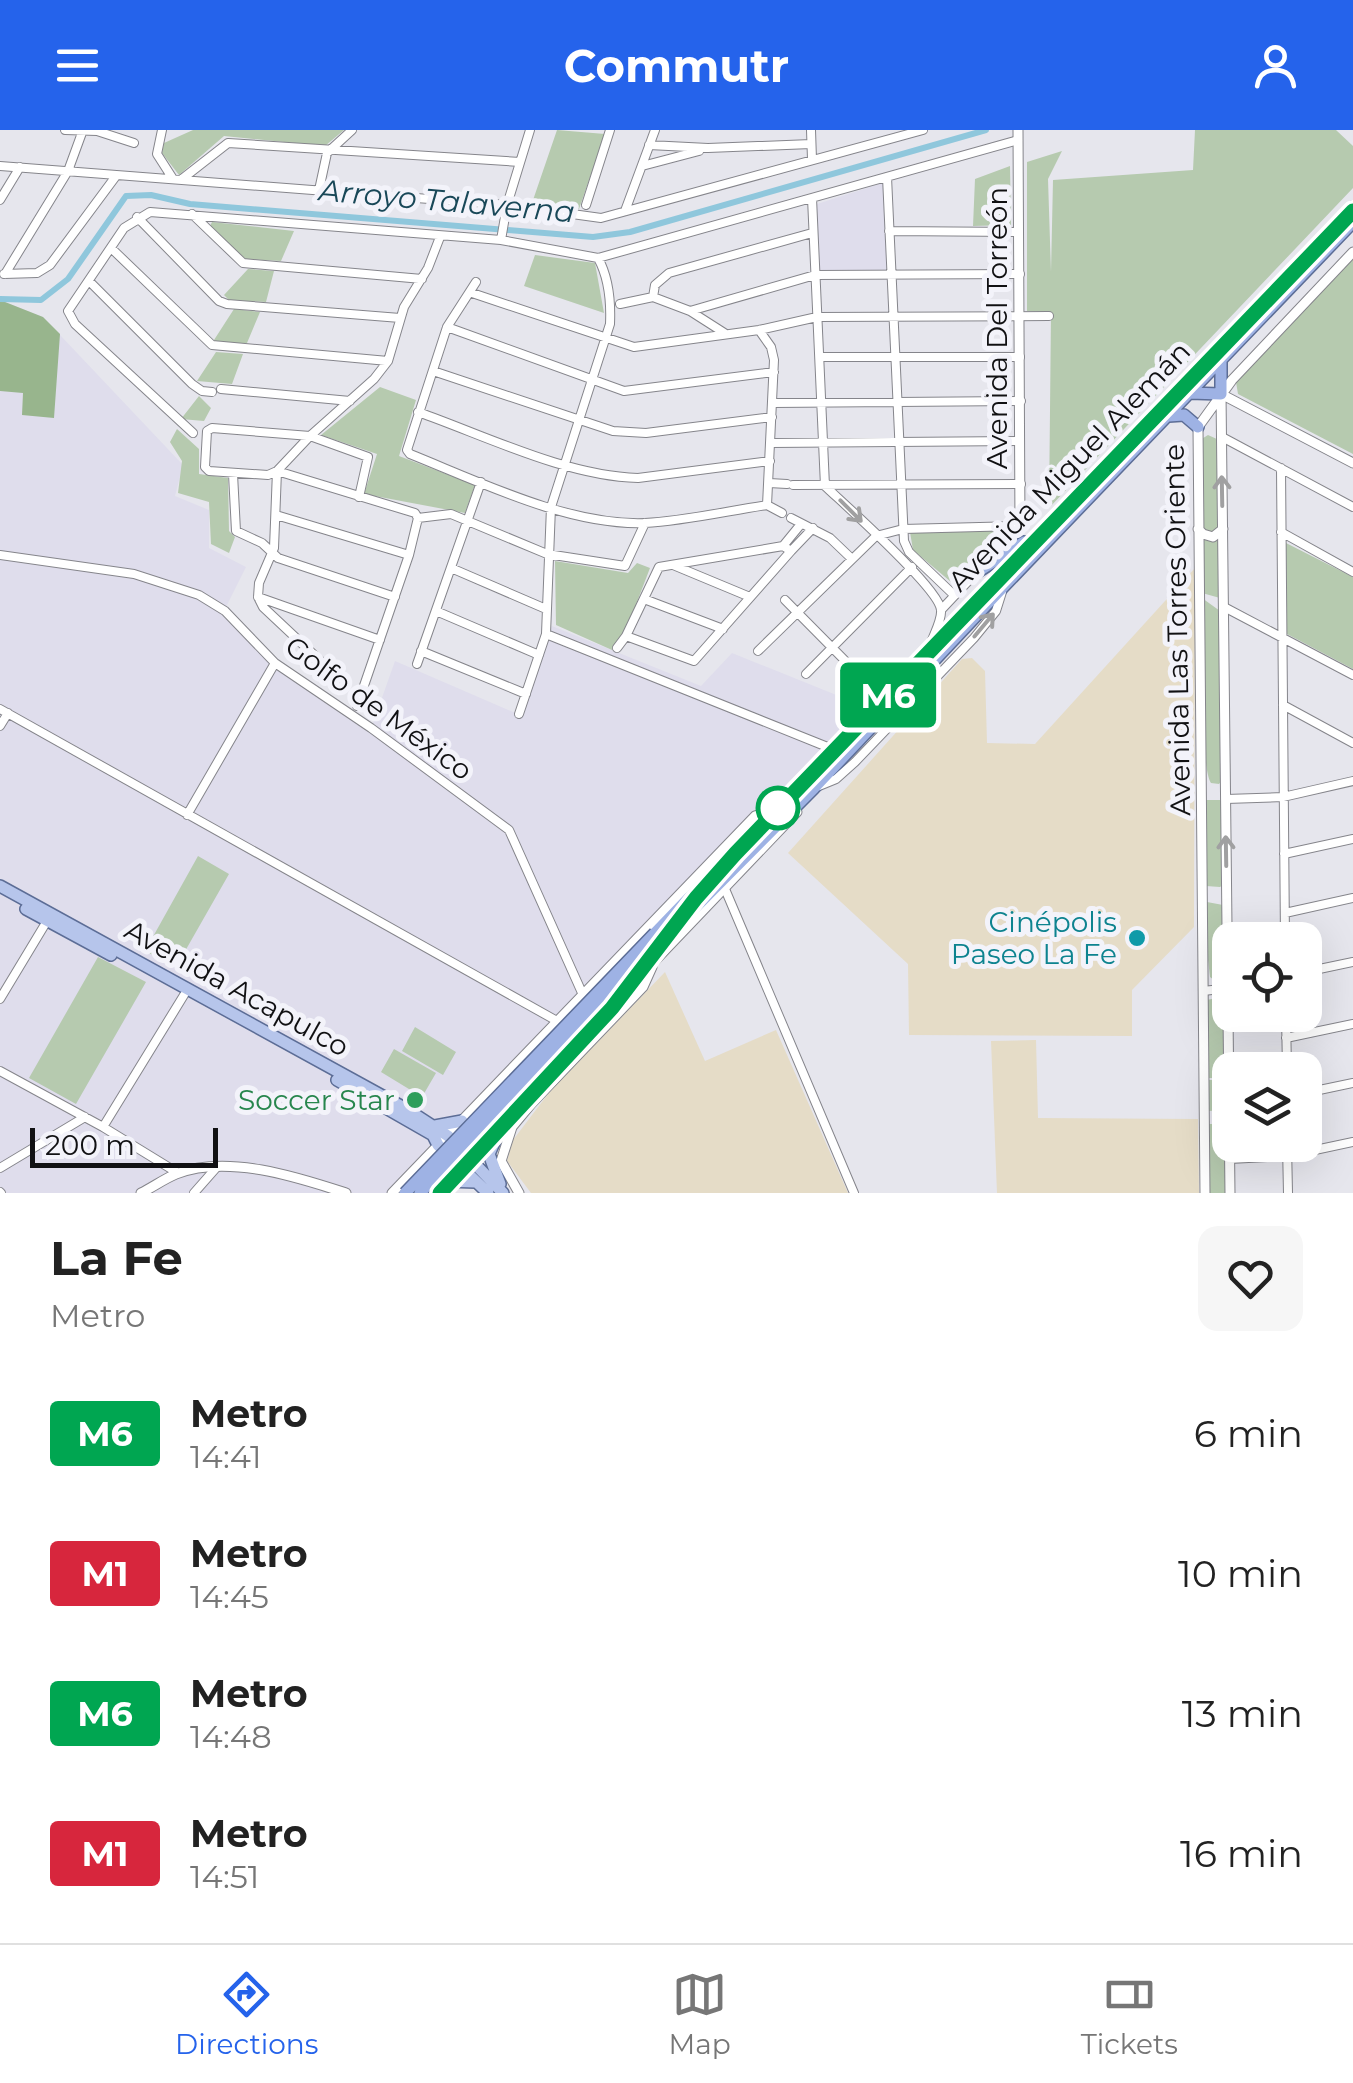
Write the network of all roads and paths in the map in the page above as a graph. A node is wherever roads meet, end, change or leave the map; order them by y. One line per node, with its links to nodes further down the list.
1 (65, 130): 2 (street)
2 (83, 130): 12 (street); 24 (street)
3 (162, 130): 16 (street)
4 (352, 130): 17 (street)
5 (530, 130): 20 (street)
6 (610, 130): 31 (street)
7 (655, 130): 14 (street)
8 (811, 130): 15 (street)
9 (922, 130): 11 (street)
10 (1018, 134): 26 (street); 39 (street, Avenida Del Torreón)
11 (886, 135): 19 (street)
12 (134, 143)
13 (144, 144): 16 (street)
14 (649, 144): 18 (street); 22 (street)
15 (811, 144): 18 (street); 19 (street)
16 (156, 147): 27 (street)
17 (329, 148): 20 (street); 27 (street); 28 (street)
18 (708, 148): 22 (street)
19 (812, 159): 34 (street)
20 (520, 162): 33 (street)
21 (0, 166): 23 (street)
22 (642, 166): 34 (street)
23 (20, 168): 24 (street); 30 (street)
24 (68, 171): 25 (street); 46 (street)
25 (116, 176): 27 (street); 46 (street)
26 (887, 177): 29 (street); 38 (street)
27 (177, 179): 28 (street)
28 (319, 190): 33 (street)
29 (812, 198): 40 (street); 45 (street)
30 (0, 200)
31 (586, 205)
32 (1353, 207): 118 (highway, Avenida Miguel Alemán)
33 (507, 208): 34 (street); 42 (street)
34 (625, 212)
35 (192, 214): 36 (street); 41 (street); 50 (street)
36 (137, 217): 43 (street); 60 (street)
37 (1353, 222): 70 (highway, Avenida Miguel Alemán)
38 (889, 231): 39 (street); 48 (street)
39 (1018, 232): 47 (street, Avenida Del Torreón)
40 (812, 233): 49 (street); 54 (street)
41 (440, 237): 42 (street); 50 (street)
42 (502, 237): 45 (street)
43 (112, 248): 51 (street); 69 (street)
44 (1353, 252): 75 (street)
45 (598, 258): 65 (street)
46 (2, 274)
47 (1020, 274): 48 (street); 57 (street, Avenida Del Torreón)
48 (891, 275): 49 (street); 61 (street)
49 (815, 276): 56 (street); 59 (street)
50 (422, 279): 60 (street)
51 (89, 281): 76 (street); 85 (street)
52 (476, 282): 53 (street)
53 (472, 293): 62 (street); 65 (street)
54 (654, 297): 55 (street); 56 (street)
55 (620, 304)
56 (690, 311): 64 (street)
57 (1020, 316): 58 (street); 61 (street); 66 (street, Avenida Del Torreón)
58 (1049, 316)
59 (817, 317): 61 (street); 63 (street); 67 (street)
60 (400, 318): 69 (street)
61 (895, 318): 68 (street)
62 (447, 327): 71 (street); 73 (street)
63 (759, 330): 64 (street); 72 (street)
64 (726, 334): 65 (street)
65 (607, 339): 73 (street)
66 (1020, 356): 68 (street); 79 (street, Avenida Del Torreón)
67 (820, 357): 68 (street); 77 (street)
68 (896, 357): 78 (street)
69 (388, 362): 76 (street)
70 (1221, 362): 74 (highway, Avenida Miguel Alemán); 75 (highway)
71 (433, 371): 81 (street); 84 (street)
72 (774, 372): 73 (street); 80 (street)
73 (593, 381): 84 (street)
74 (1190, 393): 75 (highway); 83 (highway, Avenida Miguel Alemán)
75 (1221, 394): 86 (street, Avenida Las Torres Oriente); 88 (street, Avenida Las Torres Oriente); 94 (street)
76 (350, 400): 87 (street)
77 (821, 400): 78 (street); 80 (street); 91 (street)
78 (898, 400): 79 (street); 92 (street)
79 (1021, 401): 89 (street, Avenida Del Torreón)
80 (773, 403): 82 (street)
81 (418, 412): 95 (street); 99 (street)
82 (772, 417): 84 (street); 90 (street)
83 (1165, 418): 86 (highway); 132 (highway, Avenida Miguel Alemán)
84 (580, 422): 95 (street)
85 (193, 433)
86 (1198, 434): 88 (street); 115 (street, Avenida Las Torres Oriente)
87 (310, 436): 97 (street); 98 (street); 104 (street)
88 (1222, 437): 96 (street); 117 (street, Avenida Las Torres Oriente, one-way to 88)
89 (1020, 441): 92 (street); 101 (street, Avenida Del Torreón)
90 (771, 443): 91 (street); 93 (street)
91 (824, 443): 92 (street); 102 (street)
92 (900, 443): 103 (street)
93 (770, 461): 95 (street); 100 (street)
94 (1353, 464)
95 (566, 465): 106 (street)
96 (1280, 468): 107 (street); 119 (street)
97 (278, 471): 98 (street); 104 (street); 108 (street)
98 (234, 474): 122 (street)
99 (481, 482): 106 (street); 110 (street)
100 (768, 483): 102 (street); 105 (street)
101 (1021, 484): 103 (street); 113 (street, Avenida Del Torreón)
102 (826, 486): 103 (street); 120 (street, one-way to 120)
103 (902, 486): 116 (street)
104 (358, 497): 109 (street)
105 (767, 505): 111 (street); 112 (street)
106 (551, 507): 111 (street); 123 (street)
107 (1353, 507)
108 (276, 515): 122 (street); 125 (street)
109 (418, 518): 110 (street); 125 (street)
110 (467, 522): 123 (street); 129 (street)
111 (644, 523): 123 (street)
112 (801, 524): 114 (street); 121 (street)
113 (1020, 526): 116 (street); 130 (street)
114 (813, 528): 121 (street); 126 (street)
115 (1198, 528): 117 (street); 171 (street, Avenida Las Torres Oriente)
116 (903, 529): 120 (street); 128 (street)
117 (1223, 529): 139 (street, Avenida Las Torres Oriente)
118 (1040, 532): 130 (highway); 149 (highway, Avenida Miguel Alemán)
119 (1281, 532): 131 (street); 147 (street)
120 (876, 536): 126 (street); 128 (street)
121 (787, 549): 127 (street); 135 (street)
122 (272, 554): 134 (street); 136 (street)
123 (547, 554): 140 (street)
124 (0, 555): 155 (street, Golfo de México)
125 (409, 555): 136 (street)
126 (852, 559): 143 (street)
127 (669, 563): 135 (street); 137 (street)
128 (914, 565): 133 (street); 142 (street); 151 (street)
129 (451, 568): 140 (street); 141 (street)
130 (978, 571): 133 (street)
131 (1353, 572)
132 (1004, 585): 160 (street, one-way to 132); 161 (highway, Avenida Miguel Alemán)
133 (954, 595): 142 (street)
134 (258, 597): 148 (street); 157 (street)
135 (750, 597): 144 (street)
136 (395, 598): 148 (street)
137 (644, 599): 144 (street); 146 (street)
138 (784, 600): 143 (street)
139 (1224, 606): 147 (street); 173 (street, Avenida Las Torres Oriente)
140 (546, 609): 145 (street)
141 (436, 610): 152 (street); 154 (street)
142 (941, 610): 149 (street)
143 (798, 613): 151 (street); 153 (street)
144 (723, 629): 146 (street)
145 (546, 634): 154 (street); 170 (street)
146 (626, 636): 150 (street)
147 (1282, 638): 159 (street); 164 (street)
148 (380, 640): 165 (street)
149 (930, 647): 163 (highway, Avenida Miguel Alemán)
150 (617, 648)
151 (833, 649): 158 (street); 163 (street)
152 (421, 651): 156 (street); 162 (street)
153 (758, 652)
154 (539, 655): 162 (street)
155 (275, 663): 179 (street); 197 (street, Golfo de México)
156 (417, 664)
157 (329, 669)
158 (806, 674)
159 (1353, 675)
160 (934, 678): 161 (highway); 174 (street)
161 (912, 683): 174 (highway, Avenida Miguel Alemán)
162 (526, 694): 167 (street)
163 (881, 697): 170 (highway, Avenida Miguel Alemán)
164 (1283, 704): 169 (street); 175 (street)
165 (357, 706)
166 (4, 711): 168 (street); 179 (street)
167 (519, 714)
168 (0, 726)
169 (1353, 742)
170 (830, 748): 178 (highway, Avenida Miguel Alemán)
171 (1201, 779): 173 (street); 177 (street, Avenida Las Torres Oriente)
172 (1353, 781): 175 (street)
173 (1226, 785): 176 (street, Avenida Las Torres Oriente)
174 (809, 793): 183 (street); 192 (highway, Avenida Miguel Alemán)
175 (1284, 797): 176 (street); 181 (street)
176 (1226, 799): 177 (street); 186 (street, Avenida Las Torres Oriente, one-way to 176)
177 (1201, 802): 184 (street, Avenida Las Torres Oriente)
178 (773, 811): 192 (highway, Avenida Miguel Alemán); 197 (street)
179 (187, 816): 200 (street)
180 (1353, 839): 181 (street)
181 (1284, 854): 188 (street)
182 (0, 886): 213 (main road, Avenida Acapulco)
183 (724, 890): 206 (street); 237 (street)
184 (1202, 894): 186 (street); 196 (street, Avenida Las Torres Oriente)
185 (0, 895): 189 (main road, Avenida Acapulco)
186 (1227, 896): 190 (street, Avenida Las Torres Oriente)
187 (1353, 898): 188 (street)
188 (1285, 913): 191 (street)
189 (47, 921): 198 (main road, Avenida Acapulco); 199 (street)
190 (1228, 922)
191 (1285, 922)
192 (659, 937): 232 (highway, Avenida Miguel Alemán, bridge); 233 (highway, Avenida Miguel Alemán, bridge)
193 (1353, 962): 194 (street)
194 (1322, 968)
195 (1212, 990): 196 (street)
196 (1203, 991): 238 (street, Avenida Las Torres Oriente)
197 (583, 994): 200 (street)
198 (184, 996): 214 (street); 216 (main road, Avenida Acapulco)
199 (0, 999)
200 (557, 1022): 209 (street)
201 (1353, 1024): 203 (street)
202 (1286, 1032): 203 (street)
203 (1286, 1038): 204 (street)
204 (1286, 1052)
205 (0, 1071): 211 (street)
206 (553, 1074): 210 (street); 236 (street)
207 (1353, 1083): 208 (street)
208 (1322, 1089)
209 (472, 1110): 212 (street); 215 (street)
210 (506, 1116): 215 (street); 235 (main road)
211 (85, 1117): 214 (street); 223 (street)
212 (462, 1121): 213 (main road); 216 (street)
213 (435, 1126): 216 (main road, Avenida Acapulco)
214 (104, 1127): 225 (street)
215 (496, 1127): 219 (street)
216 (443, 1141): 219 (main road); 222 (street)
217 (1353, 1142): 218 (street)
218 (1322, 1149)
219 (464, 1161): 226 (main road); 227 (street); 235 (main road)
220 (1230, 1162): 239 (street, Avenida Las Torres Oriente)
221 (1287, 1162): 240 (street)
222 (418, 1167): 227 (street); 231 (street)
223 (0, 1168)
224 (216, 1168): 225 (street); 229 (street); 230 (street)
225 (178, 1173): 228 (street)
226 (477, 1182): 227 (main road); 234 (main road)
227 (439, 1186)
228 (141, 1193)
229 (194, 1193)
230 (346, 1193)
231 (392, 1193)
232 (405, 1193)
233 (420, 1193)
234 (488, 1193)
235 (503, 1193)
236 (519, 1193)
237 (854, 1193)
238 (1205, 1193)
239 (1230, 1193)
240 (1288, 1193)

